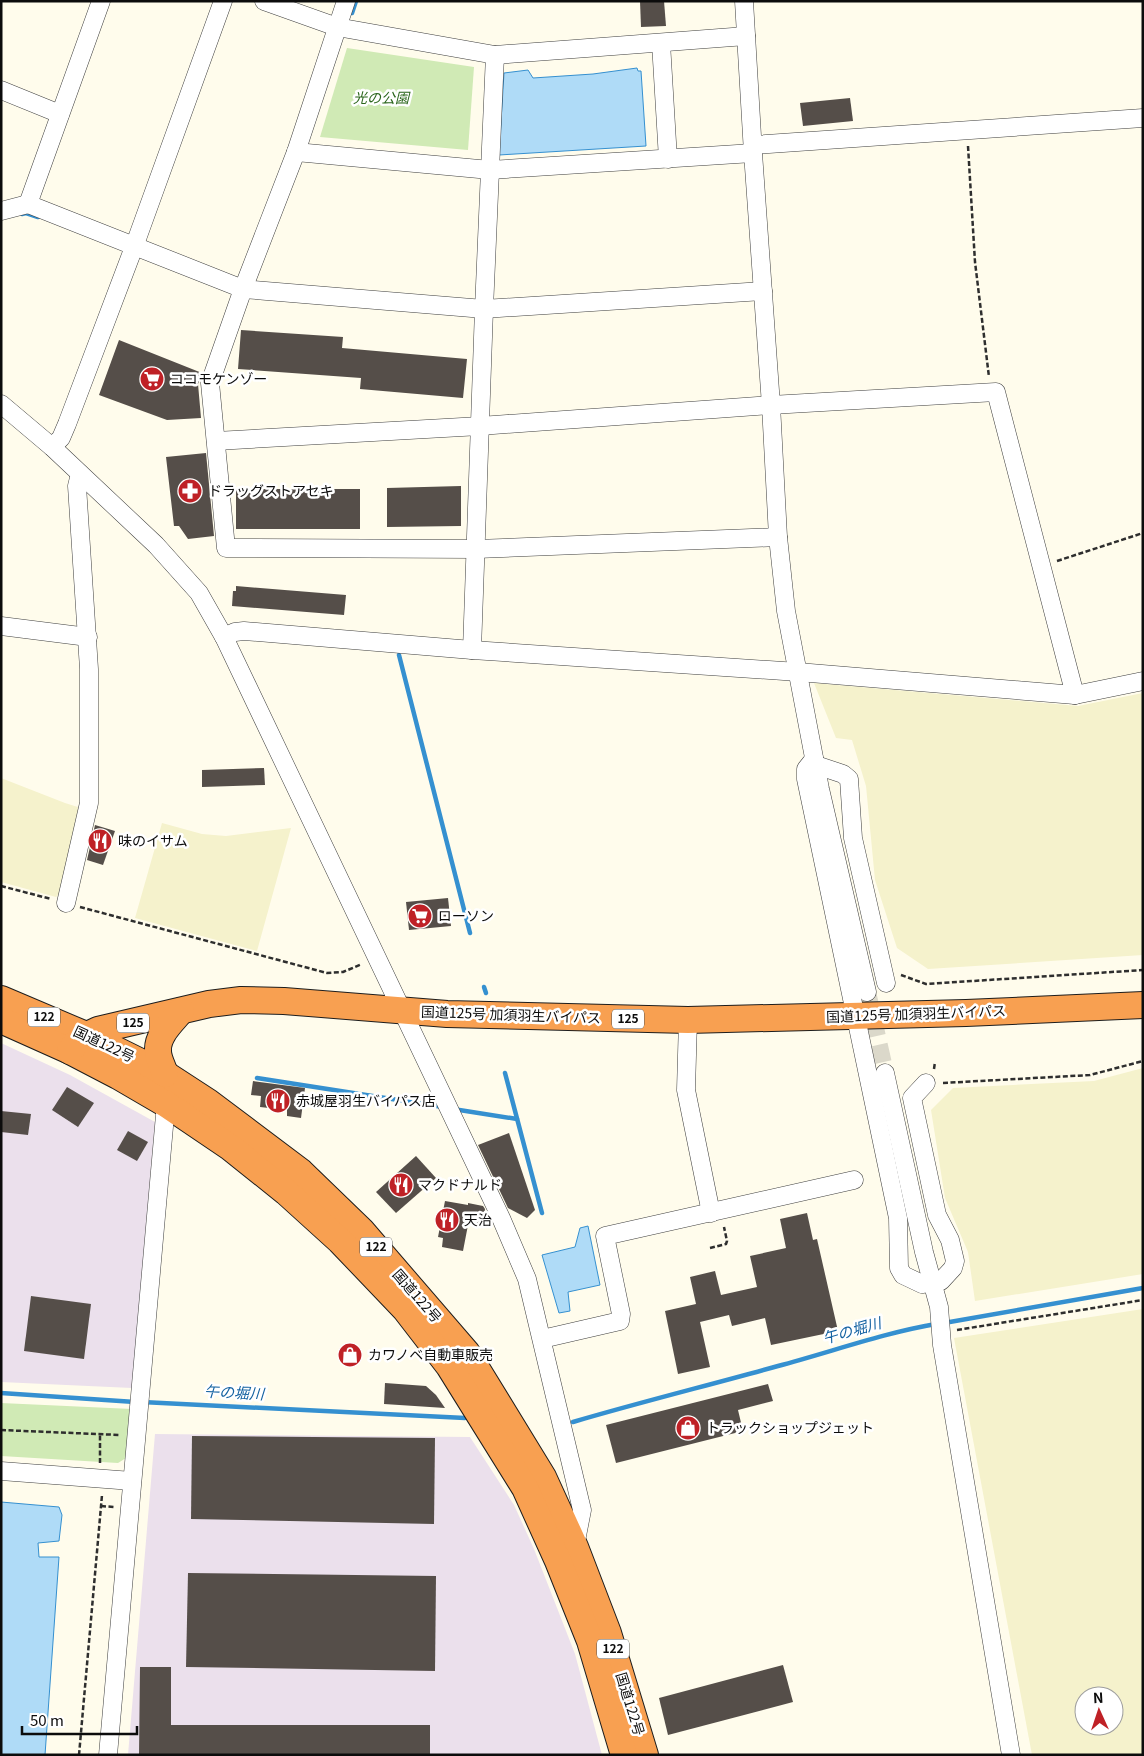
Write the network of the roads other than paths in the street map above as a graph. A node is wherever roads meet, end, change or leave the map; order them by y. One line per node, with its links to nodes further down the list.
1 (101, 1): 11 (street)
2 (222, 1): 19 (street)
3 (264, 1): 6 (street)
4 (346, 1): 6 (street)
5 (744, 1): 7 (street)
6 (337, 27): 9 (street); 14 (street)
7 (746, 36): 8 (street); 13 (street)
8 (661, 43): 9 (street); 15 (street)
9 (495, 55): 16 (street)
10 (1, 90): 11 (street)
11 (60, 114): 17 (street)
12 (1143, 118): 13 (street)
13 (753, 149): 15 (street); 21 (street)
14 (296, 152): 16 (street); 20 (street)
15 (668, 159): 16 (street)
16 (490, 170): 22 (street)
17 (28, 204): 18 (street); 19 (street)
18 (1, 211)
19 (134, 247): 20 (street); 27 (street)
20 (243, 289): 22 (street); 26 (street)
21 (763, 291): 22 (street); 24 (street)
22 (484, 309): 25 (street)
23 (1, 404): 27 (street)
24 (771, 405): 25 (street); 29 (street); 37 (street)
25 (480, 426): 26 (street); 30 (street)
26 (216, 441): 30 (street)
27 (52, 447): 28 (street)
28 (80, 474): 32 (street); 33 (street)
29 (778, 537): 30 (street); 35 (street)
30 (476, 549): 34 (street)
31 (1, 626): 32 (street)
32 (88, 637): 39 (street)
33 (224, 637): 34 (street); 44 (street)
34 (472, 650): 35 (street)
35 (798, 672): 37 (street); 38 (street)
36 (1143, 681): 37 (street)
37 (1075, 695)
38 (815, 762): 40 (street); 41 (street); 46 (street)
39 (66, 903)
40 (886, 983)
41 (867, 992)
42 (1, 999): 49 (highway, 国道122号 / 122)
43 (1143, 1006): 46 (highway, 国道125号 加須羽生バイパス / 125)
44 (402, 1010): 45 (highway, 国道125号 加須羽生バイパス / 125); 48 (highway, 国道125号 加須羽生バイパス / 125); 57 (street)
45 (181, 1011): 49 (highway, 国道125号 加須羽生バイパス / 125); 51 (highway)
46 (855, 1017): 48 (highway, 国道125号 加須羽生バイパス / 125); 56 (street)
47 (1, 1020): 49 (highway, 国道122号 / 122)
48 (688, 1020): 55 (street)
49 (78, 1043): 51 (highway, 国道122号 / 122); 53 (highway, 国道122号 / 122)
50 (885, 1073): 56 (street)
51 (165, 1074): 60 (highway, 国道122号 / 122)
52 (926, 1083): 56 (street)
53 (166, 1104): 59 (street); 60 (highway, 国道122号 / 122)
54 (854, 1180): 55 (street)
55 (717, 1218): 57 (street)
56 (932, 1284): 64 (street)
57 (542, 1339): 60 (street)
58 (1, 1471): 59 (street)
59 (132, 1481): 61 (street)
60 (566, 1554): 62 (highway, 国道122号 / 122); 63 (highway, 国道122号 / 122)
61 (108, 1755)
62 (624, 1755)
63 (645, 1755)
64 (1011, 1755)

